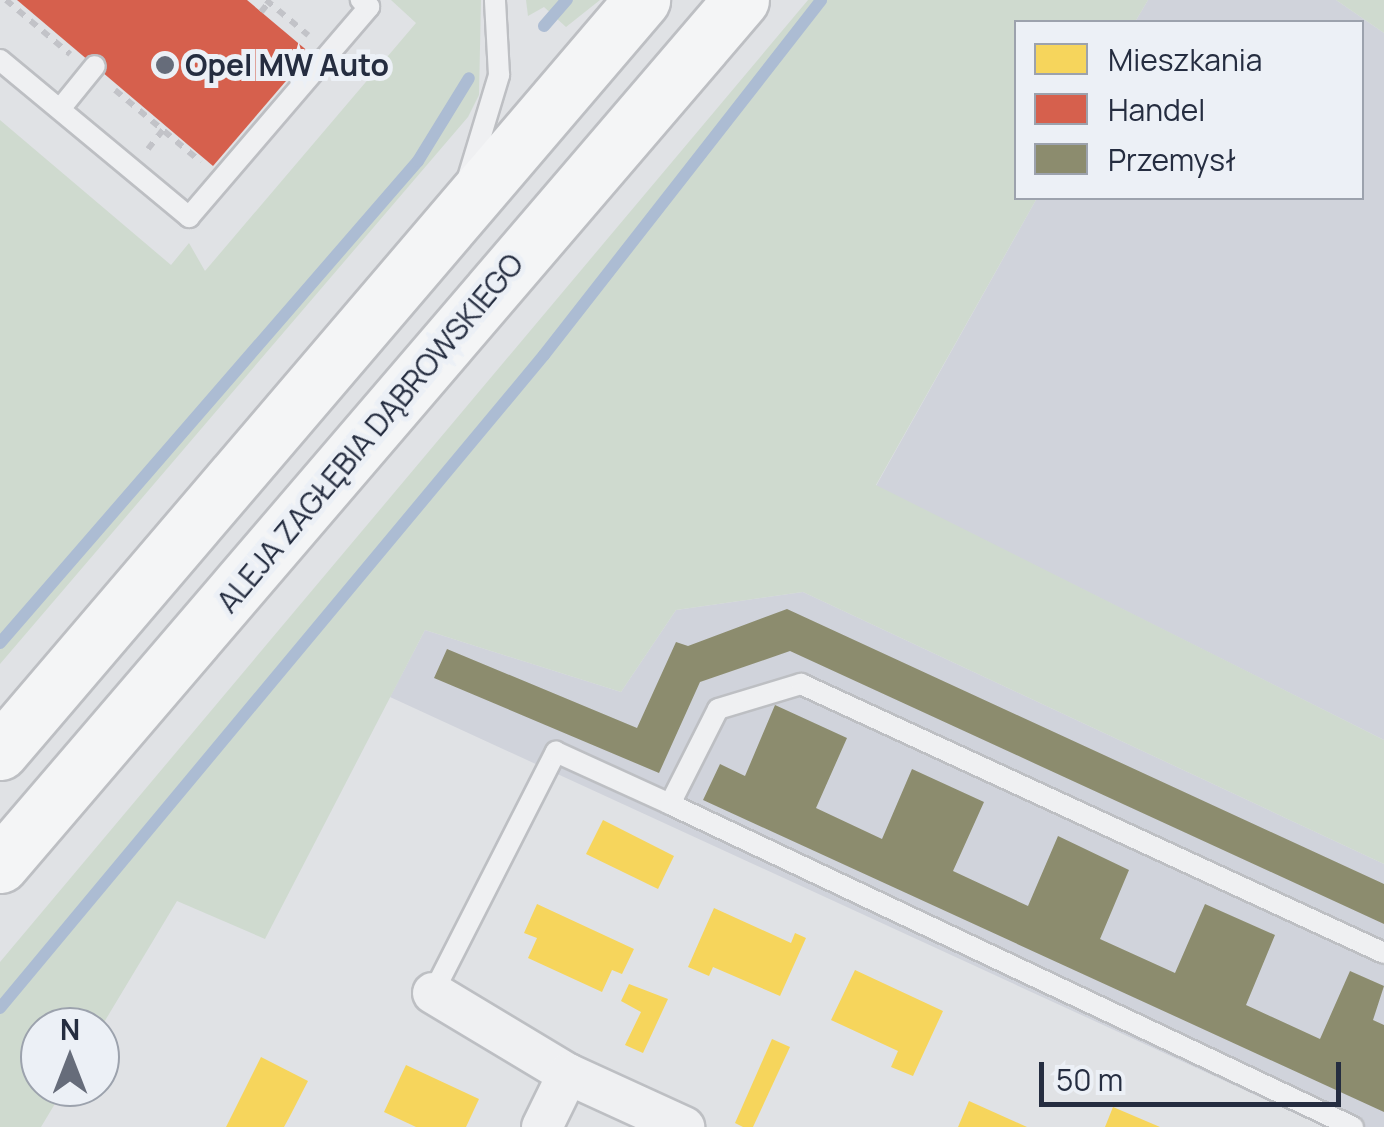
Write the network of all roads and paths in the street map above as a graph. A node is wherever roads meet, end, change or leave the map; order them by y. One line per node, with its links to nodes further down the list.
1 (361, 0): 7 (lane)
2 (496, 0): 11 (lane)
3 (642, 0): 11 (main road)
4 (741, 0): 14 (main road, ALEJA ZAGŁĘBIA DĄBROWSKIEGO)
5 (269, 1): 6 (path); 7 (path)
6 (261, 12)
7 (330, 53): 10 (lane)
8 (0, 60): 10 (lane)
9 (94, 66): 10 (lane)
10 (60, 110)
11 (456, 218): 12 (main road)
12 (0, 752)
13 (670, 804): 15 (lane); 16 (lane); 20 (lane)
14 (0, 865)
15 (1384, 953)
16 (433, 993): 17 (street)
17 (568, 1074): 18 (street); 19 (street)
18 (542, 1127)
19 (684, 1127)
20 (1353, 1127)

